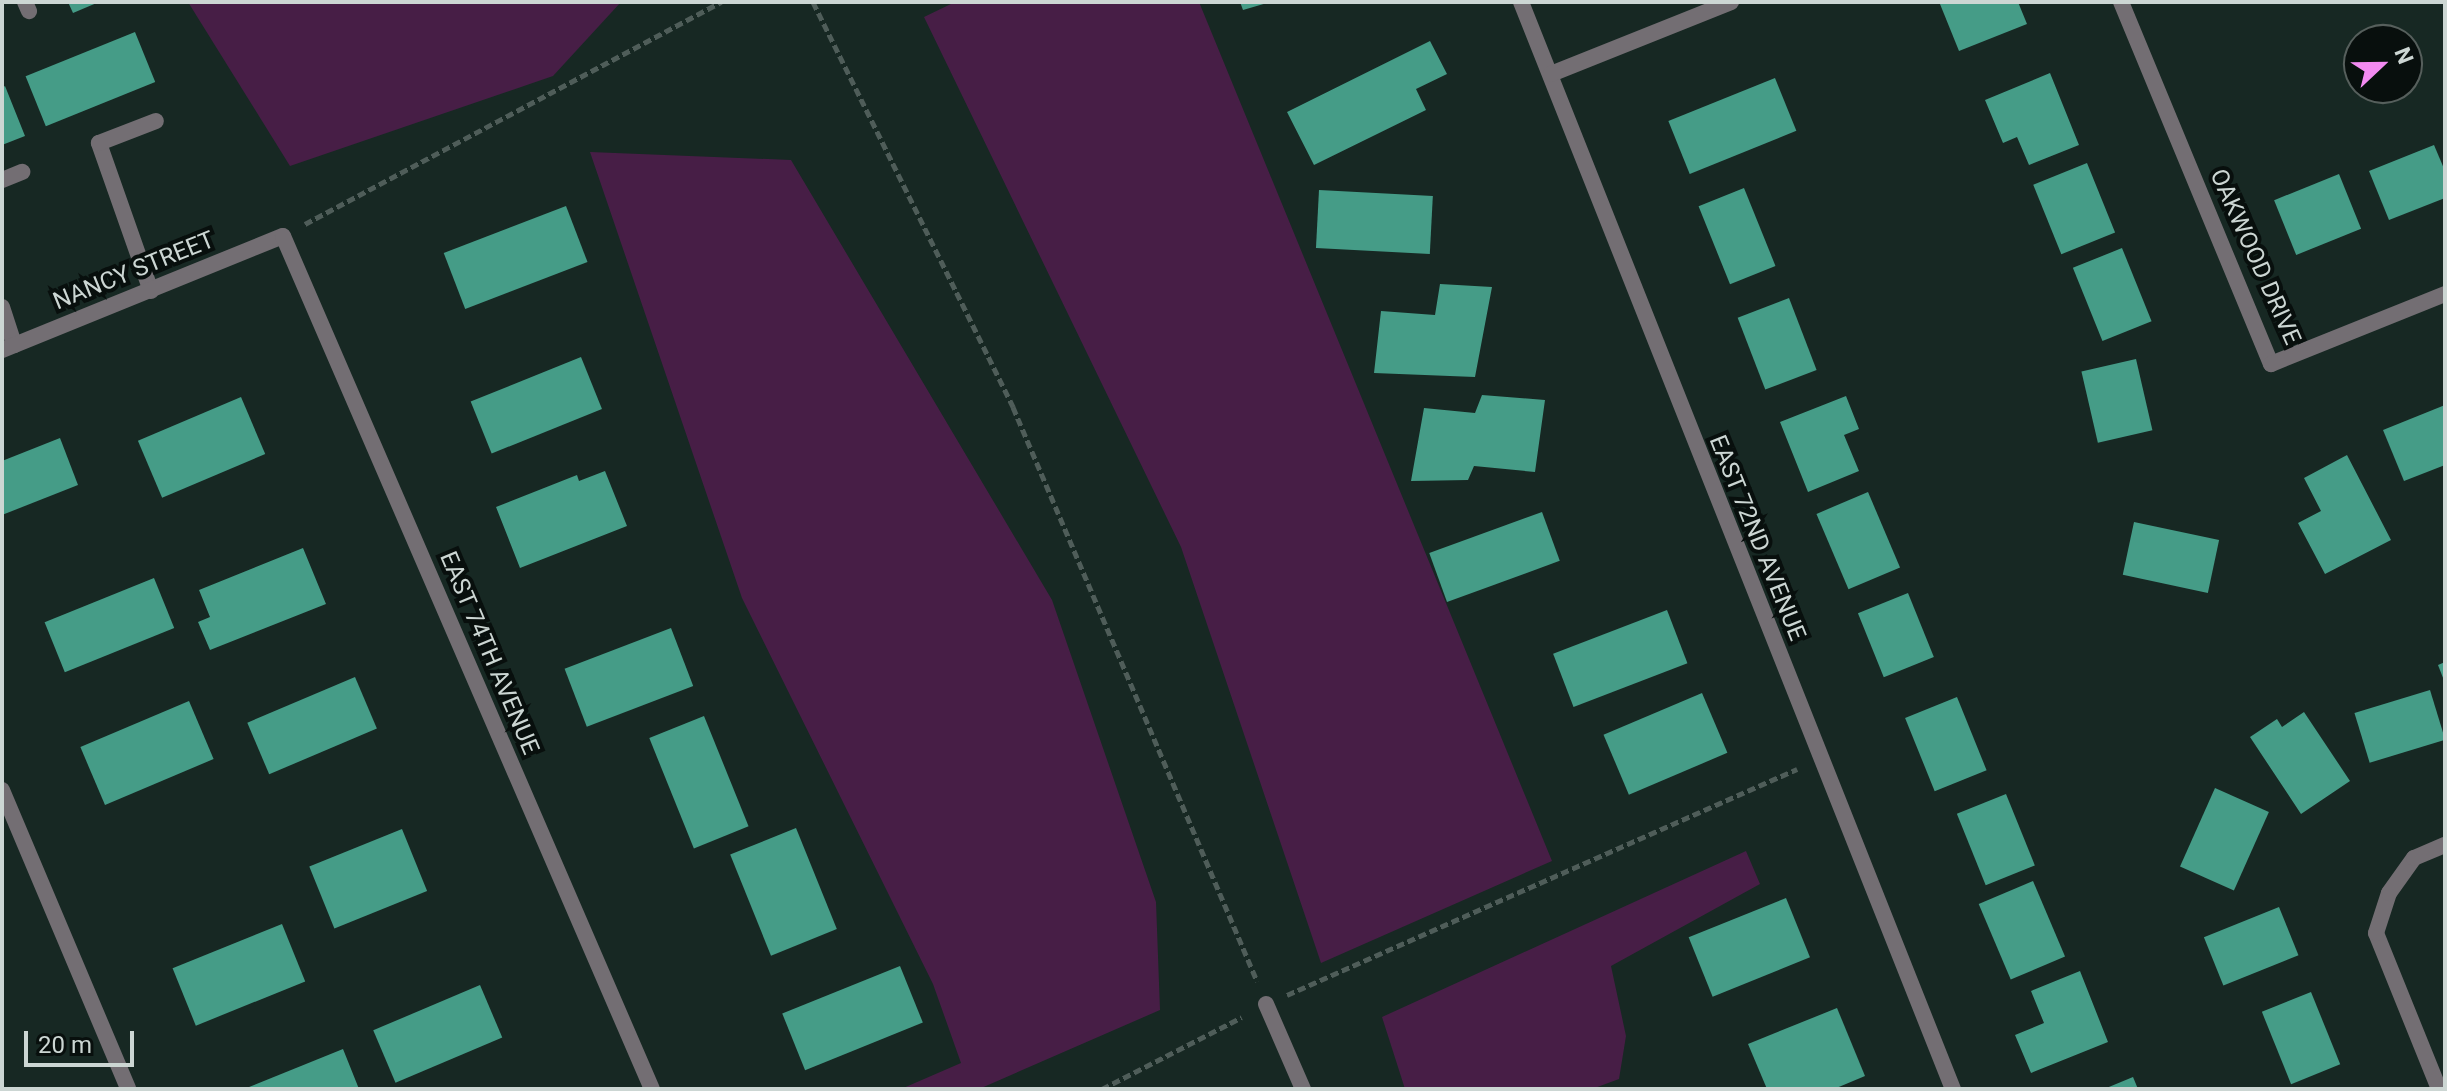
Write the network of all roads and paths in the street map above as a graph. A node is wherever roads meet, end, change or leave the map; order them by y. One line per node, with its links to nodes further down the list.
1 (721, 2): 10 (path)
2 (813, 2): 18 (path)
3 (1521, 2): 6 (street, EAST 72ND AVENUE)
4 (1731, 2): 6 (street)
5 (2121, 2): 12 (street, OAKWOOD DRIVE)
6 (1551, 74): 15 (street, EAST 72ND AVENUE)
7 (156, 121): 11 (street)
8 (22, 172): 9 (street)
9 (2, 180)
10 (283, 236): 11 (street, NANCY STREET); 20 (street, EAST 74TH AVENUE)
11 (151, 291): 14 (street, NANCY STREET)
12 (2445, 294)
13 (2, 307): 14 (street)
14 (8, 348)
15 (1820, 758): 18 (path); 23 (street, EAST 72ND AVENUE)
16 (2, 790): 19 (street)
17 (2445, 845): 24 (street)
18 (1266, 1004): 21 (path); 22 (street)
19 (128, 1089)
20 (652, 1089)
21 (1102, 1089)
22 (1303, 1089)
23 (1953, 1089)
24 (2439, 1089)

